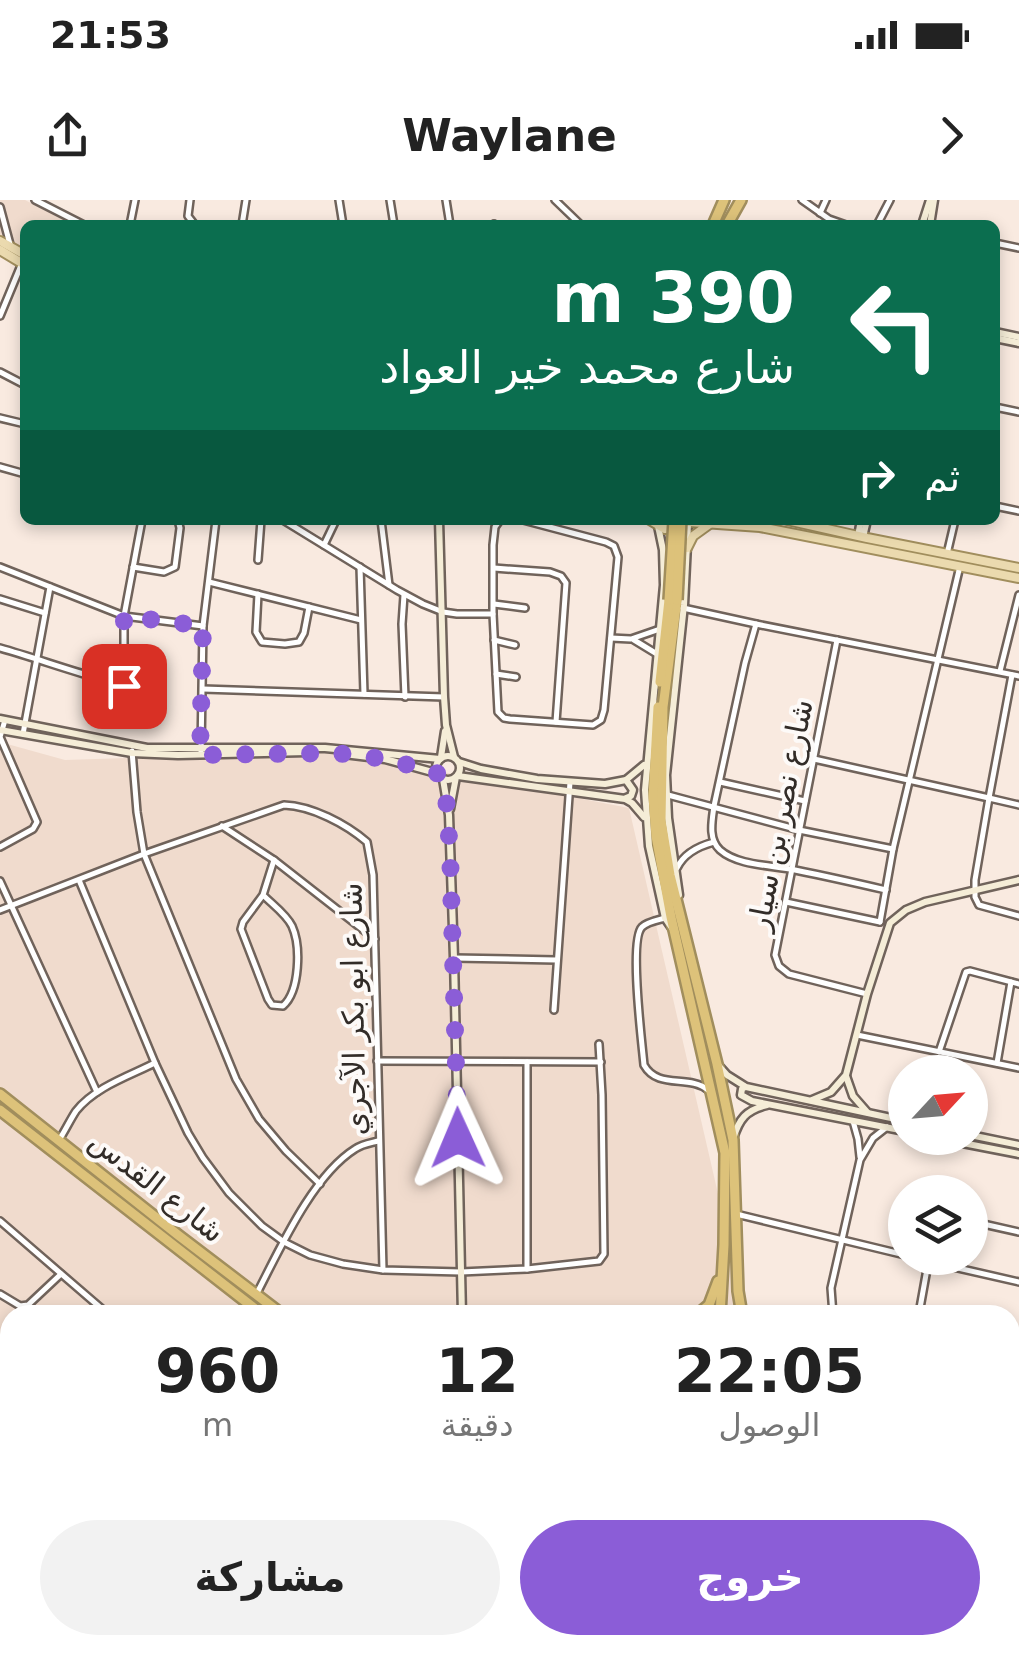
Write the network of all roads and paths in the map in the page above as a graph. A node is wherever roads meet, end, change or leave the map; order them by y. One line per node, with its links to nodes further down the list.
1 (36, 200): 7 (street)
2 (555, 200): 8 (street)
3 (802, 200): 6 (street)
4 (826, 200): 6 (street)
5 (0, 207): 11 (street)
6 (820, 213): 9 (street)
7 (74, 220)
8 (577, 220)
9 (835, 220)
10 (0, 241): 11 (main road)
11 (11, 248): 12 (main road)
12 (20, 257)
13 (20, 270): 14 (street)
14 (1, 312)
15 (141, 525): 42 (street)
16 (179, 525): 42 (street)
17 (215, 525): 47 (street)
18 (261, 525): 38 (street)
19 (291, 525): 34 (street)
20 (334, 525): 34 (street)
21 (382, 525): 48 (street)
22 (440, 525): 58 (street)
23 (496, 525): 44 (street)
24 (541, 525): 66 (street)
25 (655, 525): 36 (street)
26 (685, 525): 35 (street)
27 (685, 525): 54 (highway, bridge)
28 (712, 525): 35 (main road)
29 (743, 525): 40 (main road)
30 (808, 525): 33 (main road)
31 (863, 525): 33 (street)
32 (954, 525): 37 (street)
33 (860, 537): 37 (main road)
34 (324, 546): 43 (street)
35 (687, 548): 39 (street)
36 (664, 550): 39 (street); 65 (street)
37 (946, 554): 45 (main road)
38 (258, 560)
39 (686, 560): 54 (street)
40 (960, 566): 46 (main road); 73 (street)
41 (0, 567): 49 (street)
42 (133, 568): 61 (street)
43 (360, 568): 48 (street); 62 (street)
44 (494, 568): 55 (street); 86 (street)
45 (1019, 568)
46 (1019, 578)
47 (209, 582): 50 (street); 64 (street)
48 (389, 585): 51 (street)
49 (50, 587): 59 (street); 61 (street)
50 (258, 594): 56 (street); 56 (street)
51 (404, 594): 58 (street); 83 (street)
52 (1019, 595): 75 (street)
53 (0, 599): 59 (street)
54 (676, 603): 63 (street); 102 (street); 128 (highway); 133 (highway)
55 (494, 604): 57 (street); 60 (street)
56 (308, 607): 62 (street)
57 (526, 608)
58 (444, 612): 60 (street); 84 (street)
59 (45, 614): 74 (street)
60 (493, 614): 68 (street)
61 (124, 616): 64 (street); 79 (street)
62 (361, 620): 82 (street)
63 (756, 624): 69 (street); 100 (street)
64 (203, 626): 81 (street)
65 (660, 629): 67 (street); 72 (street)
66 (611, 638): 67 (street); 86 (street)
67 (632, 639): 72 (street)
68 (494, 640): 70 (street); 76 (street)
69 (837, 640): 73 (street); 93 (street, شارع نصر بن سيار)
70 (515, 644)
71 (0, 648): 74 (street)
72 (657, 654): 95 (street)
73 (937, 659): 75 (street); 99 (street)
74 (37, 660): 79 (street); 88 (street)
75 (1000, 671): 77 (street)
76 (496, 674): 78 (street); 86 (street)
77 (1016, 675): 103 (street)
78 (516, 677)
79 (124, 686): 80 (street)
80 (150, 689)
81 (203, 689): 82 (street); 91 (street)
82 (364, 696): 83 (street)
83 (405, 697): 84 (street)
84 (444, 697): 87 (street)
85 (2, 720): 88 (street); 89 (street)
86 (556, 722)
87 (446, 725): 92 (street); 94 (street)
88 (23, 729): 89 (street); 90 (street)
89 (1, 730): 113 (street)
90 (132, 749): 91 (street); 115 (street)
91 (200, 752): 92 (street); 96 (street)
92 (440, 758): 94 (street); 96 (street)
93 (814, 759): 99 (street); 105 (street, شارع نصر بن سيار)
94 (457, 760): 97 (street); 101 (street)
95 (646, 763): 98 (street); 109 (street)
96 (440, 776): 97 (street); 108 (street)
97 (457, 777): 101 (street); 108 (street)
98 (626, 780): 101 (street); 104 (street)
99 (911, 780): 103 (street); 114 (street)
100 (720, 782): 105 (street); 106 (street)
101 (570, 786): 104 (street); 136 (street)
102 (666, 794): 106 (street); 118 (street)
103 (988, 798): 107 (street); 122 (street)
104 (625, 799): 109 (street)
105 (804, 801): 111 (street, شارع نصر بن سيار)
106 (714, 806): 111 (street); 112 (street)
107 (1019, 806)
108 (448, 815): 135 (street)
109 (645, 818): 130 (street)
110 (222, 826): 115 (street, شارع ابو بكر الآجري); 116 (street); 134 (street, شارع ابو بكر الآجري)
111 (799, 830): 114 (street); 117 (street, شارع نصر بن سيار)
112 (714, 842): 117 (street); 118 (street)
113 (0, 847)
114 (893, 849): 123 (street)
115 (144, 854): 120 (street, شارع ابو بكر الآجري); 174 (street)
116 (274, 860): 124 (street); 134 (street)
117 (792, 869): 123 (street); 125 (street, شارع نصر بن سيار)
118 (676, 871): 128 (street)
119 (0, 880): 126 (street)
120 (80, 880): 126 (street, شارع ابو بكر الآجري); 148 (street)
121 (1019, 880): 122 (street)
122 (974, 889): 129 (street); 132 (street)
123 (886, 890): 131 (street)
124 (263, 896): 124 (street)
125 (786, 902): 131 (street); 139 (street, شارع نصر بن سيار)
126 (11, 905): 127 (street, شارع ابو بكر الآجري); 156 (street)
127 (0, 910)
128 (679, 911): 149 (highway)
129 (1019, 916)
130 (665, 918): 133 (street); 154 (street)
131 (880, 922): 132 (street)
132 (890, 923): 139 (street)
133 (674, 930): 153 (highway)
134 (374, 939): 144 (street, شارع ابو بكر الآجري)
135 (454, 958): 136 (street); 145 (street)
136 (557, 960): 140 (street)
137 (1011, 982): 138 (street); 143 (street); 150 (street)
138 (1019, 984)
139 (867, 994): 141 (street)
140 (554, 1010)
141 (858, 1035): 143 (street); 152 (street)
142 (600, 1044): 147 (street)
143 (939, 1052): 150 (street)
144 (377, 1060): 145 (street); 169 (street, شارع ابو بكر الآجري)
145 (455, 1060): 146 (street); 184 (street)
146 (527, 1062): 147 (street); 182 (street)
147 (601, 1062): 182 (street)
148 (155, 1063): 156 (street); 180 (street)
149 (717, 1064): 155 (street); 168 (highway)
150 (996, 1064): 151 (street)
151 (1019, 1068)
152 (846, 1075): 159 (street); 162 (street)
153 (706, 1076): 154 (street); 158 (highway)
154 (698, 1084): 158 (street)
155 (746, 1087): 159 (street); 160 (street)
156 (97, 1092): 167 (street)
157 (0, 1094): 167 (highway, شارع القدس)
158 (712, 1096): 186 (highway)
159 (812, 1100): 162 (street)
160 (768, 1104): 164 (street); 168 (street)
161 (0, 1110): 195 (highway, شارع القدس)
162 (868, 1112): 163 (street)
163 (888, 1117)
164 (853, 1121): 165 (street); 173 (street)
165 (887, 1127): 173 (street)
166 (988, 1139): 170 (street)
167 (59, 1140): 192 (highway, شارع القدس)
168 (733, 1140): 175 (highway)
169 (378, 1141): 174 (street); 183 (street, شارع ابو بكر الآجري)
170 (1019, 1145)
171 (988, 1148): 172 (street)
172 (1019, 1154)
173 (860, 1160): 179 (street)
174 (320, 1184): 180 (street)
175 (736, 1214): 179 (street); 191 (highway)
176 (0, 1221): 185 (street)
177 (988, 1225): 178 (street)
178 (1019, 1232)
179 (840, 1240): 181 (street); 201 (street)
180 (284, 1242): 183 (street); 192 (street)
181 (888, 1251)
182 (528, 1269): 184 (street)
183 (382, 1270): 184 (street)
184 (460, 1272): 197 (street)
185 (62, 1274): 193 (street); 194 (street)
186 (721, 1274): 190 (highway); 198 (highway)
187 (988, 1274): 189 (street)
188 (925, 1275): 202 (street)
189 (1019, 1282)
190 (721, 1287): 191 (highway); 199 (highway)
191 (738, 1291): 200 (highway)
192 (256, 1295): 196 (highway, شارع القدس)
193 (29, 1305)
194 (98, 1305)
195 (249, 1305)
196 (270, 1305)
197 (462, 1305)
198 (717, 1305)
199 (717, 1305)
200 (738, 1305)
201 (832, 1305)
202 (920, 1305)

